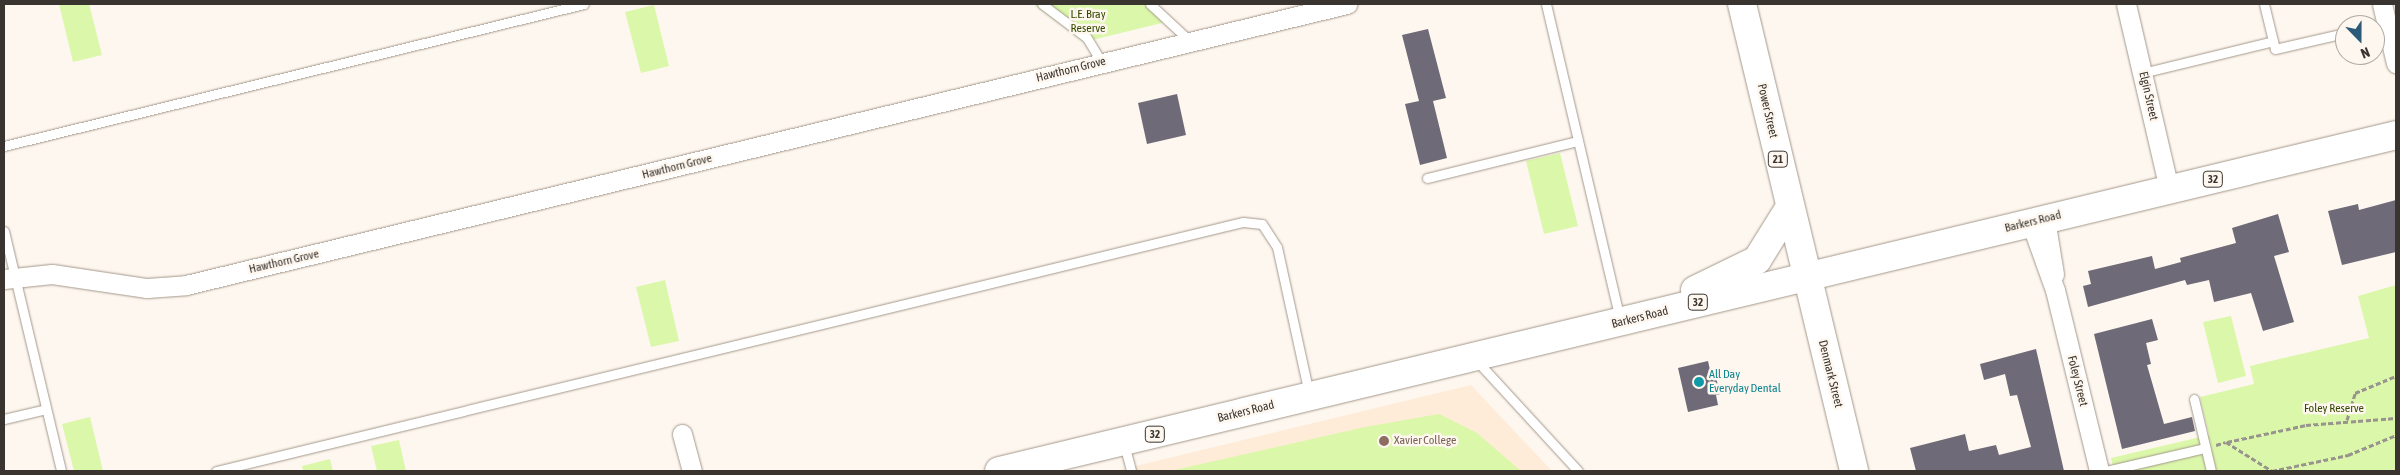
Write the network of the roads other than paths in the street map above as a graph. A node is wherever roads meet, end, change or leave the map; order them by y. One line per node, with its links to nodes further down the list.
1 (584, 4): 18 (lane)
2 (1042, 4): 13 (lane)
3 (1150, 4): 11 (lane)
4 (1347, 4): 11 (street, Hawthorn Grove)
5 (1546, 4): 17 (lane)
6 (1742, 4): 21 (main road, Power Street / 21)
7 (2126, 4): 15 (street, Elgin Street)
8 (2264, 4): 12 (lane)
9 (2335, 34): 12 (lane)
10 (2385, 34): 14 (street)
11 (1190, 41): 13 (street, Hawthorn Grove)
12 (2273, 41): 15 (lane)
13 (1102, 63): 25 (street, Hawthorn Grove)
14 (2396, 63)
15 (2142, 73): 20 (street, Elgin Street)
16 (2396, 135): 20 (main road, Barkers Road / 32)
17 (1578, 141): 19 (lane); 27 (lane)
18 (4, 146)
19 (1427, 178)
20 (2169, 189): 22 (main road, Barkers Road / 32)
21 (1790, 207): 24 (main road, Power Street / 21); 26 (main road)
22 (2038, 221): 24 (main road, Barkers Road / 32); 43 (street, Foley Street)
23 (4, 231): 25 (lane)
24 (1806, 276): 26 (main road, Barkers Road / 32); 42 (main road, Denmark Street / 21)
25 (9, 278): 31 (lane)
26 (1647, 316): 27 (main road, Barkers Road / 32)
27 (1621, 323): 28 (main road, Barkers Road / 32)
28 (1474, 357): 29 (main road, Barkers Road / 32); 41 (lane)
29 (1310, 396): 34 (main road, Barkers Road / 32); 37 (lane)
30 (2194, 399): 35 (lane)
31 (46, 409): 32 (lane); 36 (lane)
32 (4, 419)
33 (682, 434): 38 (street)
34 (1123, 442): 39 (main road, Barkers Road / 32); 40 (lane)
35 (2205, 448): 44 (lane); 45 (lane)
36 (61, 471)
37 (216, 471)
38 (692, 471)
39 (999, 471)
40 (1130, 471)
41 (1578, 471)
42 (1854, 471)
43 (2099, 471)
44 (2106, 471)
45 (2211, 471)

